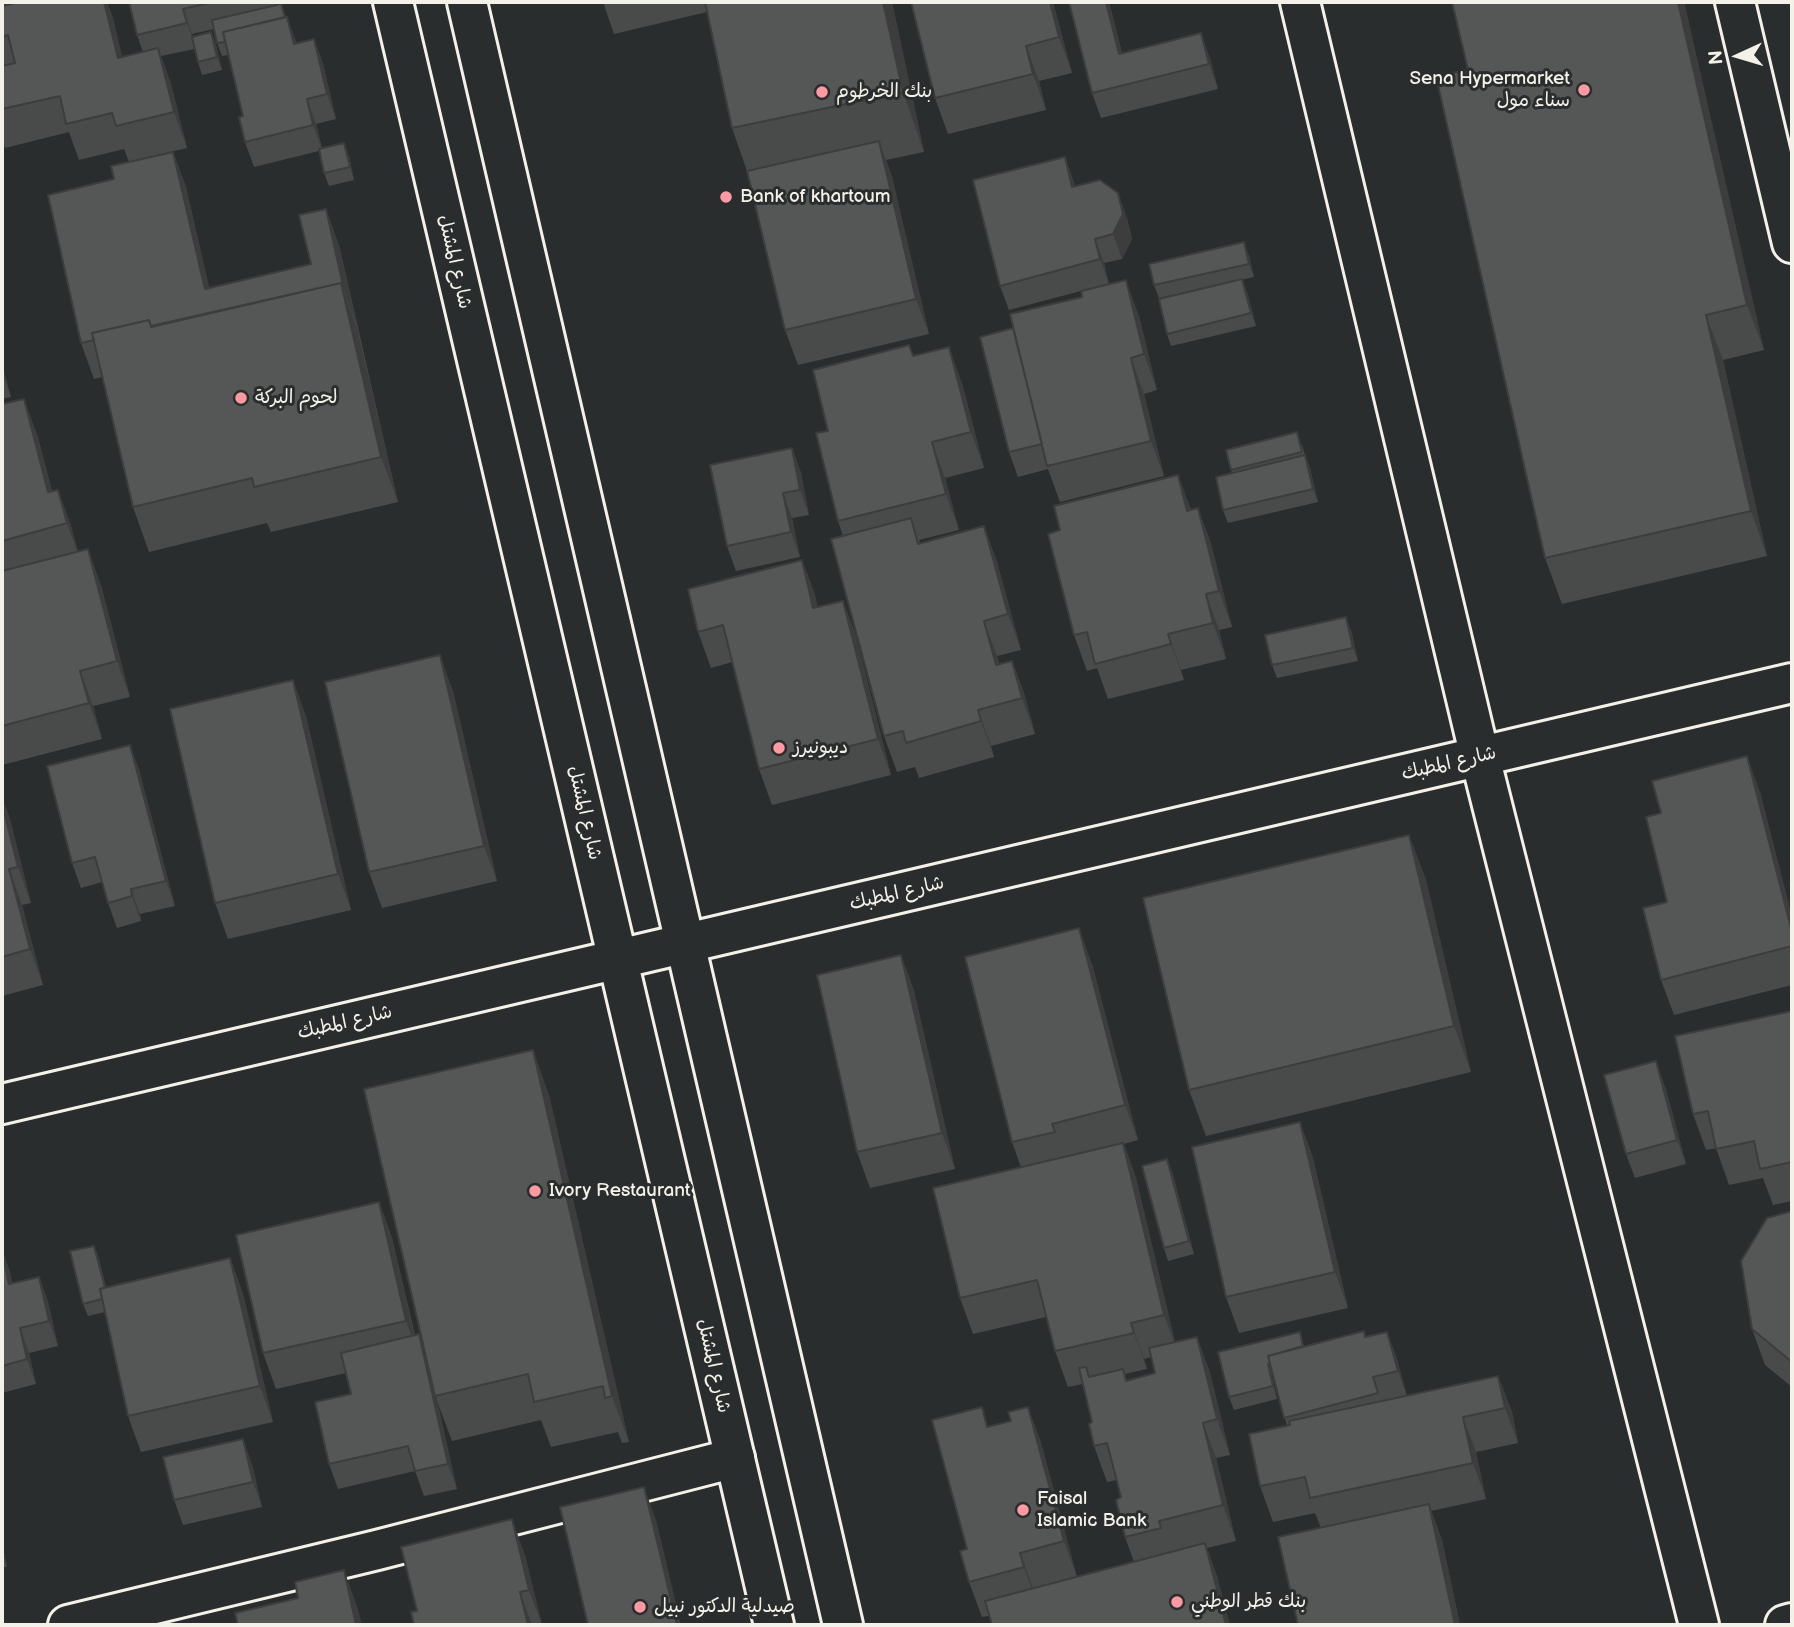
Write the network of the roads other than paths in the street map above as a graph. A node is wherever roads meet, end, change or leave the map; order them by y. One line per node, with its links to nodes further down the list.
1 (393, 2): 9 (street, شارع المشتل)
2 (467, 2): 8 (street)
3 (1300, 2): 7 (street)
4 (1735, 2): 5 (street)
5 (1792, 243)
6 (1792, 683): 7 (street, شارع المطبك)
7 (1480, 757): 8 (street, شارع المطبك); 16 (street)
8 (685, 944): 9 (street, شارع المطبك); 15 (street)
9 (618, 959): 10 (street, شارع المطبك); 11 (street, شارع المشتل)
10 (2, 1104)
11 (735, 1458): 13 (street); 14 (street, شارع المشتل)
12 (1792, 1623): 17 (street)
13 (68, 1625)
14 (774, 1625)
15 (843, 1625)
16 (1699, 1625)
17 (1785, 1625)

